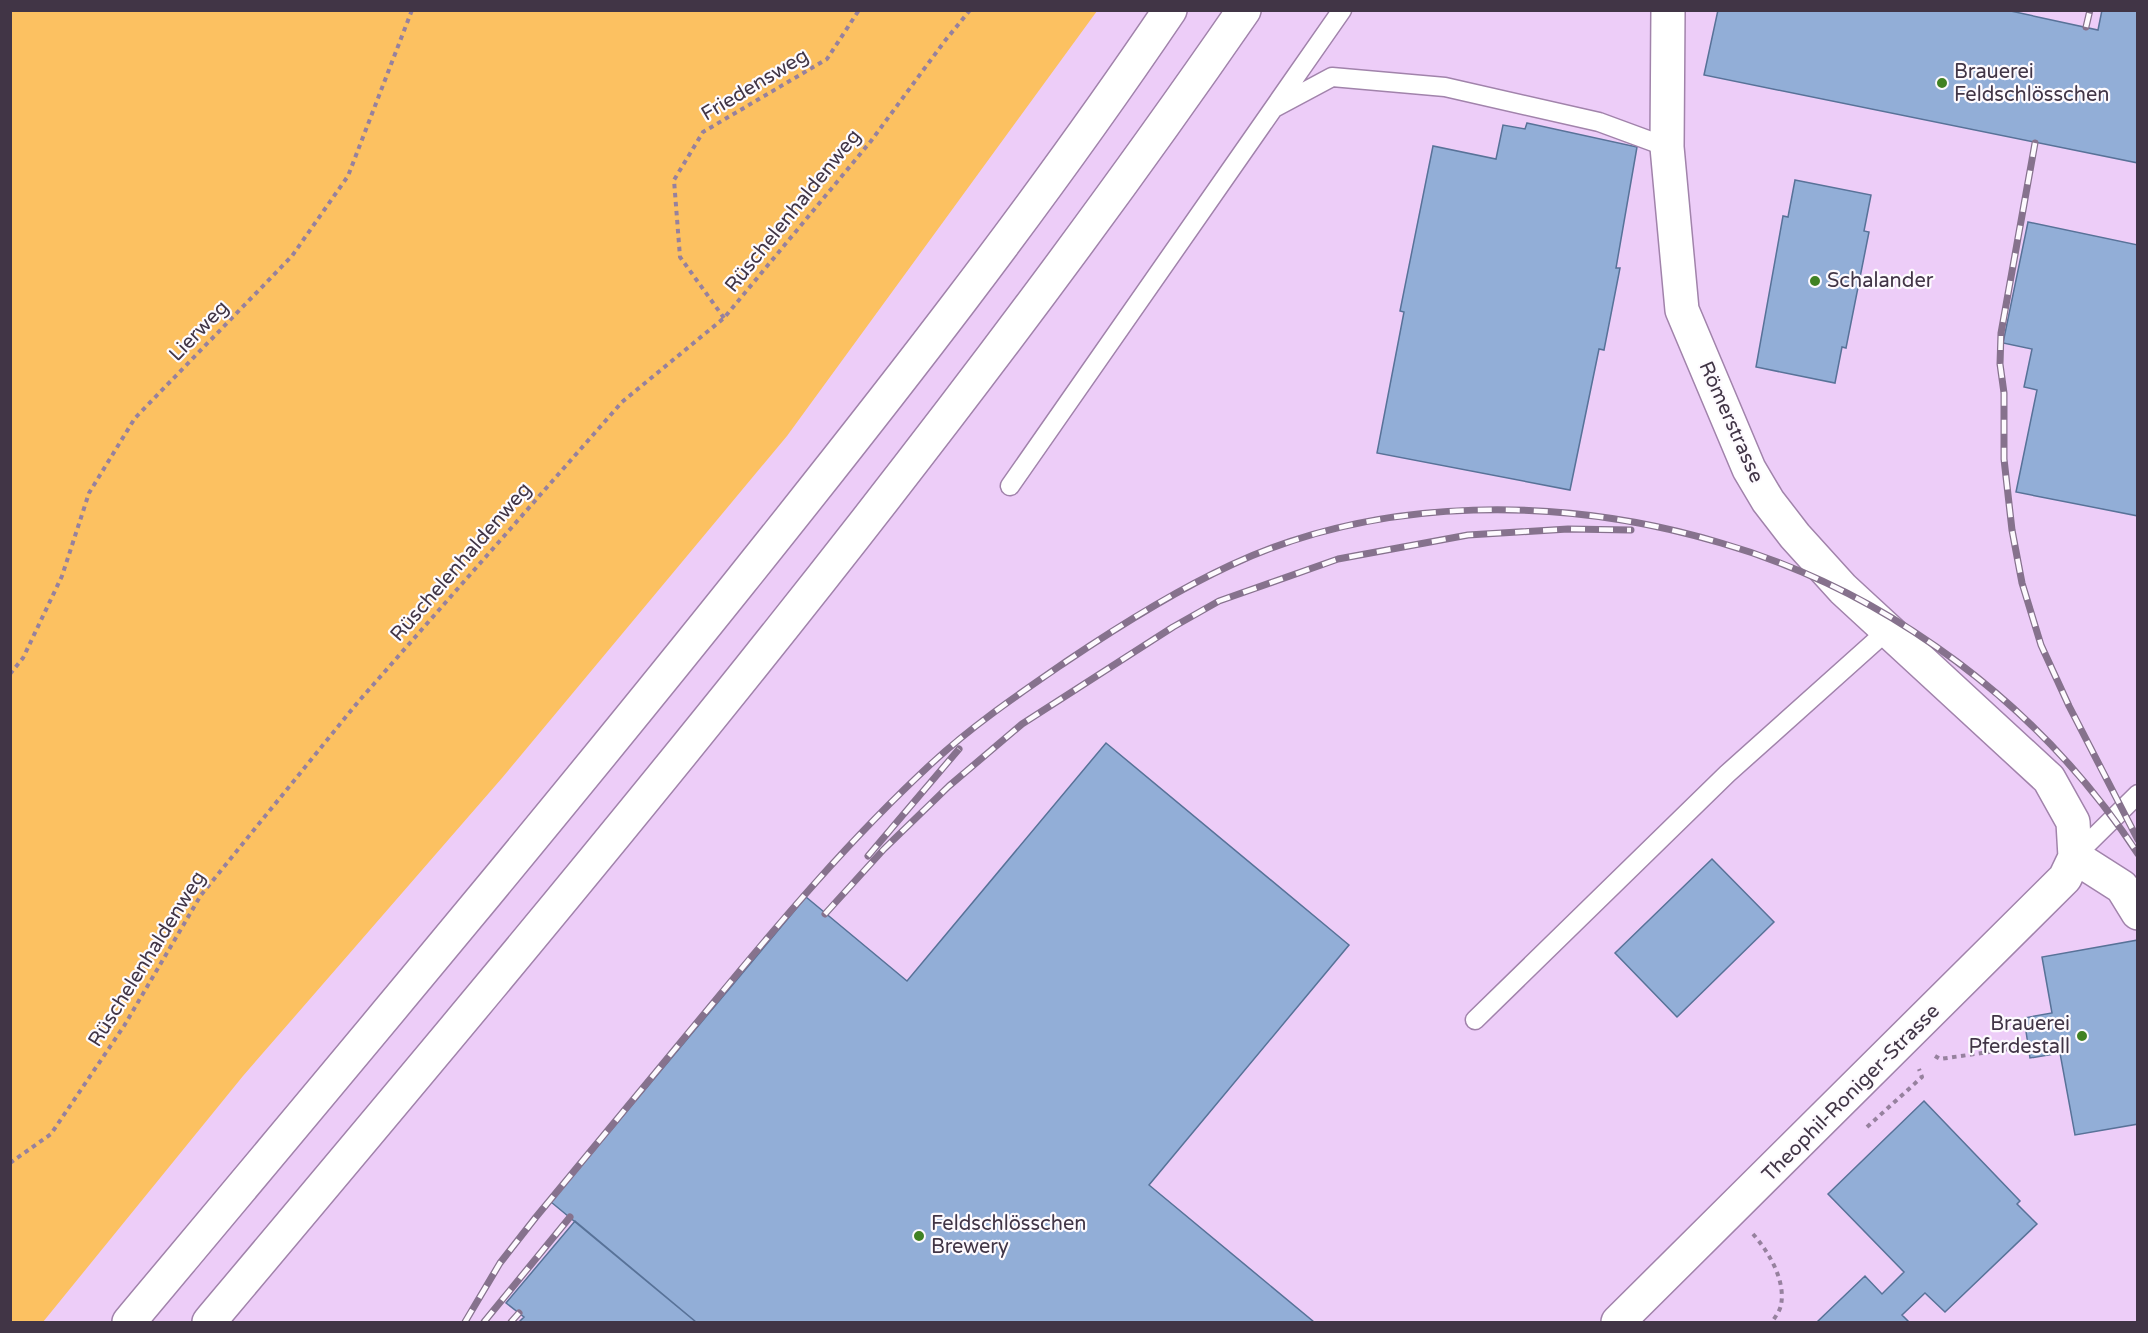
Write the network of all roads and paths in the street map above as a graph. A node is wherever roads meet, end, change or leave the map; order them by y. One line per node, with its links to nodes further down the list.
1 (412, 10): 13 (path, Lierweg)
2 (859, 10): 10 (path, Friedensweg)
3 (970, 10): 10 (path, Rüschelenhaldenweg)
4 (1170, 10): 22 (main road)
5 (1244, 10): 23 (main road)
6 (1342, 10): 8 (lane)
7 (1668, 10): 9 (main road, Römerstrasse)
8 (1270, 111): 9 (lane); 11 (lane)
9 (1667, 147): 12 (main road, Römerstrasse)
10 (724, 318): 20 (path, Rüschelenhaldenweg)
11 (1010, 486)
12 (1889, 629): 15 (main road, Römerstrasse); 17 (lane)
13 (10, 674)
14 (2138, 794): 15 (lane)
15 (2075, 857): 16 (main road); 18 (main road, Theophil-Roniger-Strasse)
16 (2138, 913)
17 (1475, 1020)
18 (1906, 1038): 19 (path); 21 (main road, Theophil-Roniger-Strasse)
19 (2017, 1048)
20 (10, 1162)
21 (1732, 1210): 24 (main road, Theophil-Roniger-Strasse); 25 (path)
22 (129, 1323)
23 (209, 1323)
24 (1618, 1323)
25 (1772, 1323)

